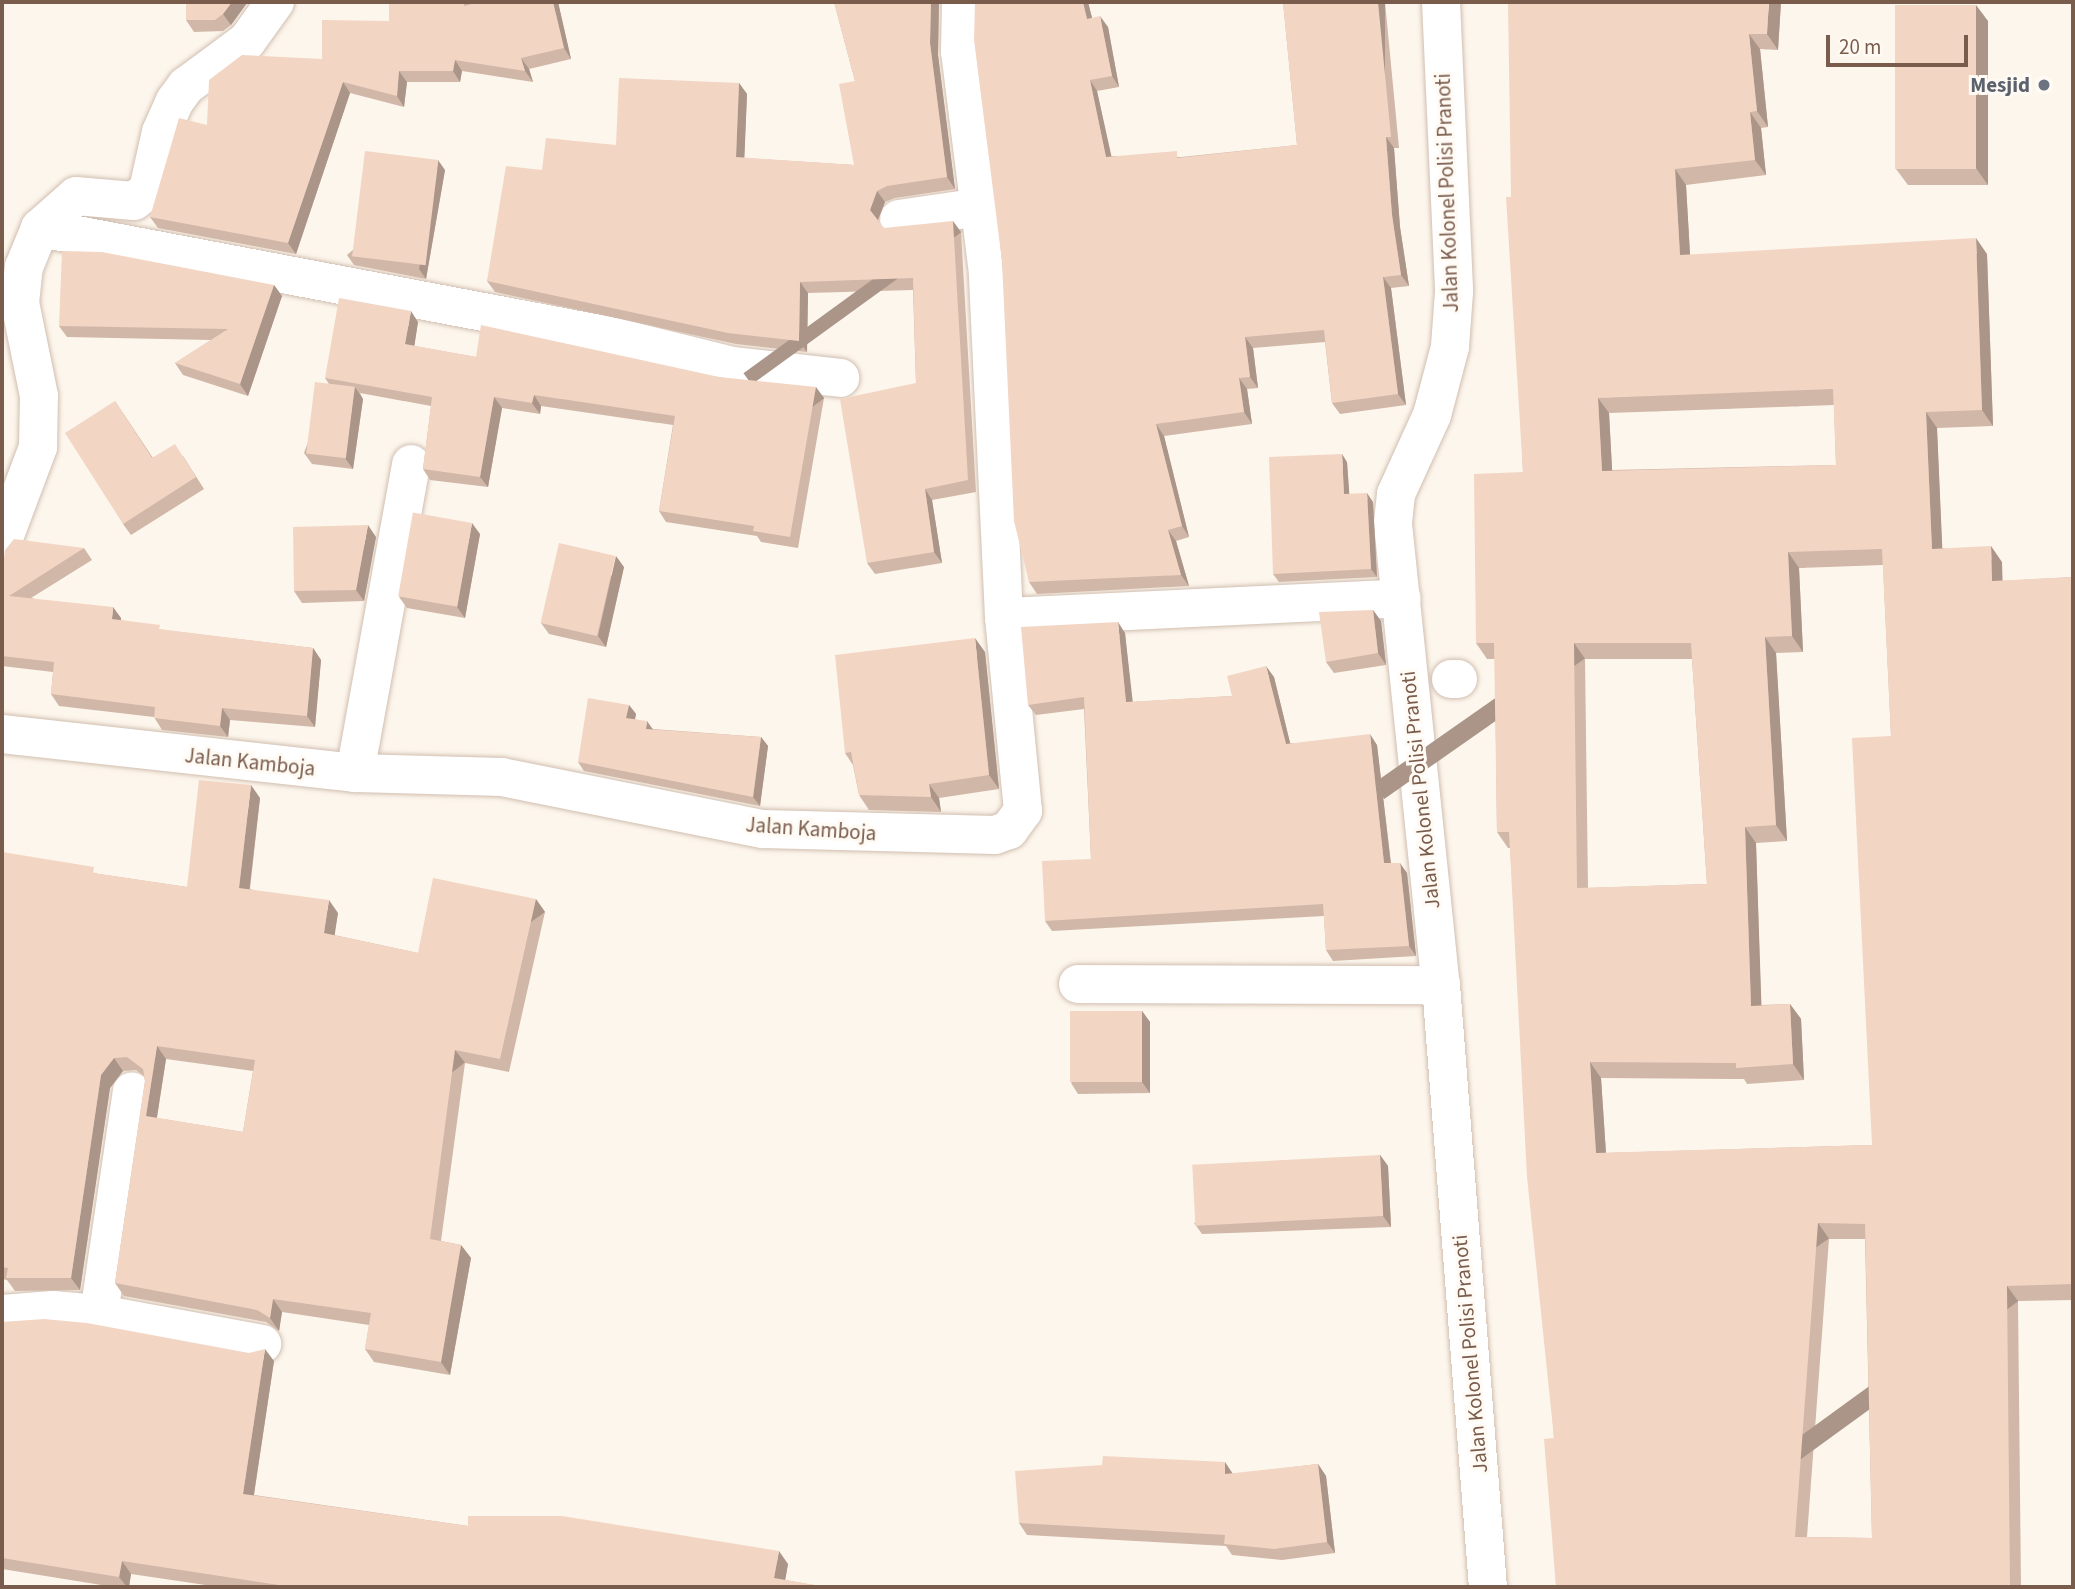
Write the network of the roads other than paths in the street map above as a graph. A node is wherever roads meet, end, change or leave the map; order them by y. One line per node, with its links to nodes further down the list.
1 (275, 2): 6 (street)
2 (961, 2): 4 (street, Jalan Kamboja)
3 (1441, 2): 10 (street, Jalan Kolonel Polisi Pranoti)
4 (981, 207): 5 (street); 11 (street, Jalan Kamboja)
5 (899, 219)
6 (40, 228): 7 (street); 9 (street)
7 (840, 378)
8 (411, 464): 13 (street)
9 (2, 543)
10 (1402, 598): 11 (street); 15 (street, Jalan Kolonel Polisi Pranoti)
11 (1004, 617): 13 (street, Jalan Kamboja)
12 (2, 734): 13 (street, Jalan Kamboja)
13 (355, 774)
14 (1078, 984): 15 (street)
15 (1441, 985): 20 (street, Jalan Kolonel Polisi Pranoti)
16 (132, 1091): 18 (street)
17 (2, 1314): 18 (street)
18 (99, 1314): 19 (street)
19 (262, 1344)
20 (1488, 1587)

